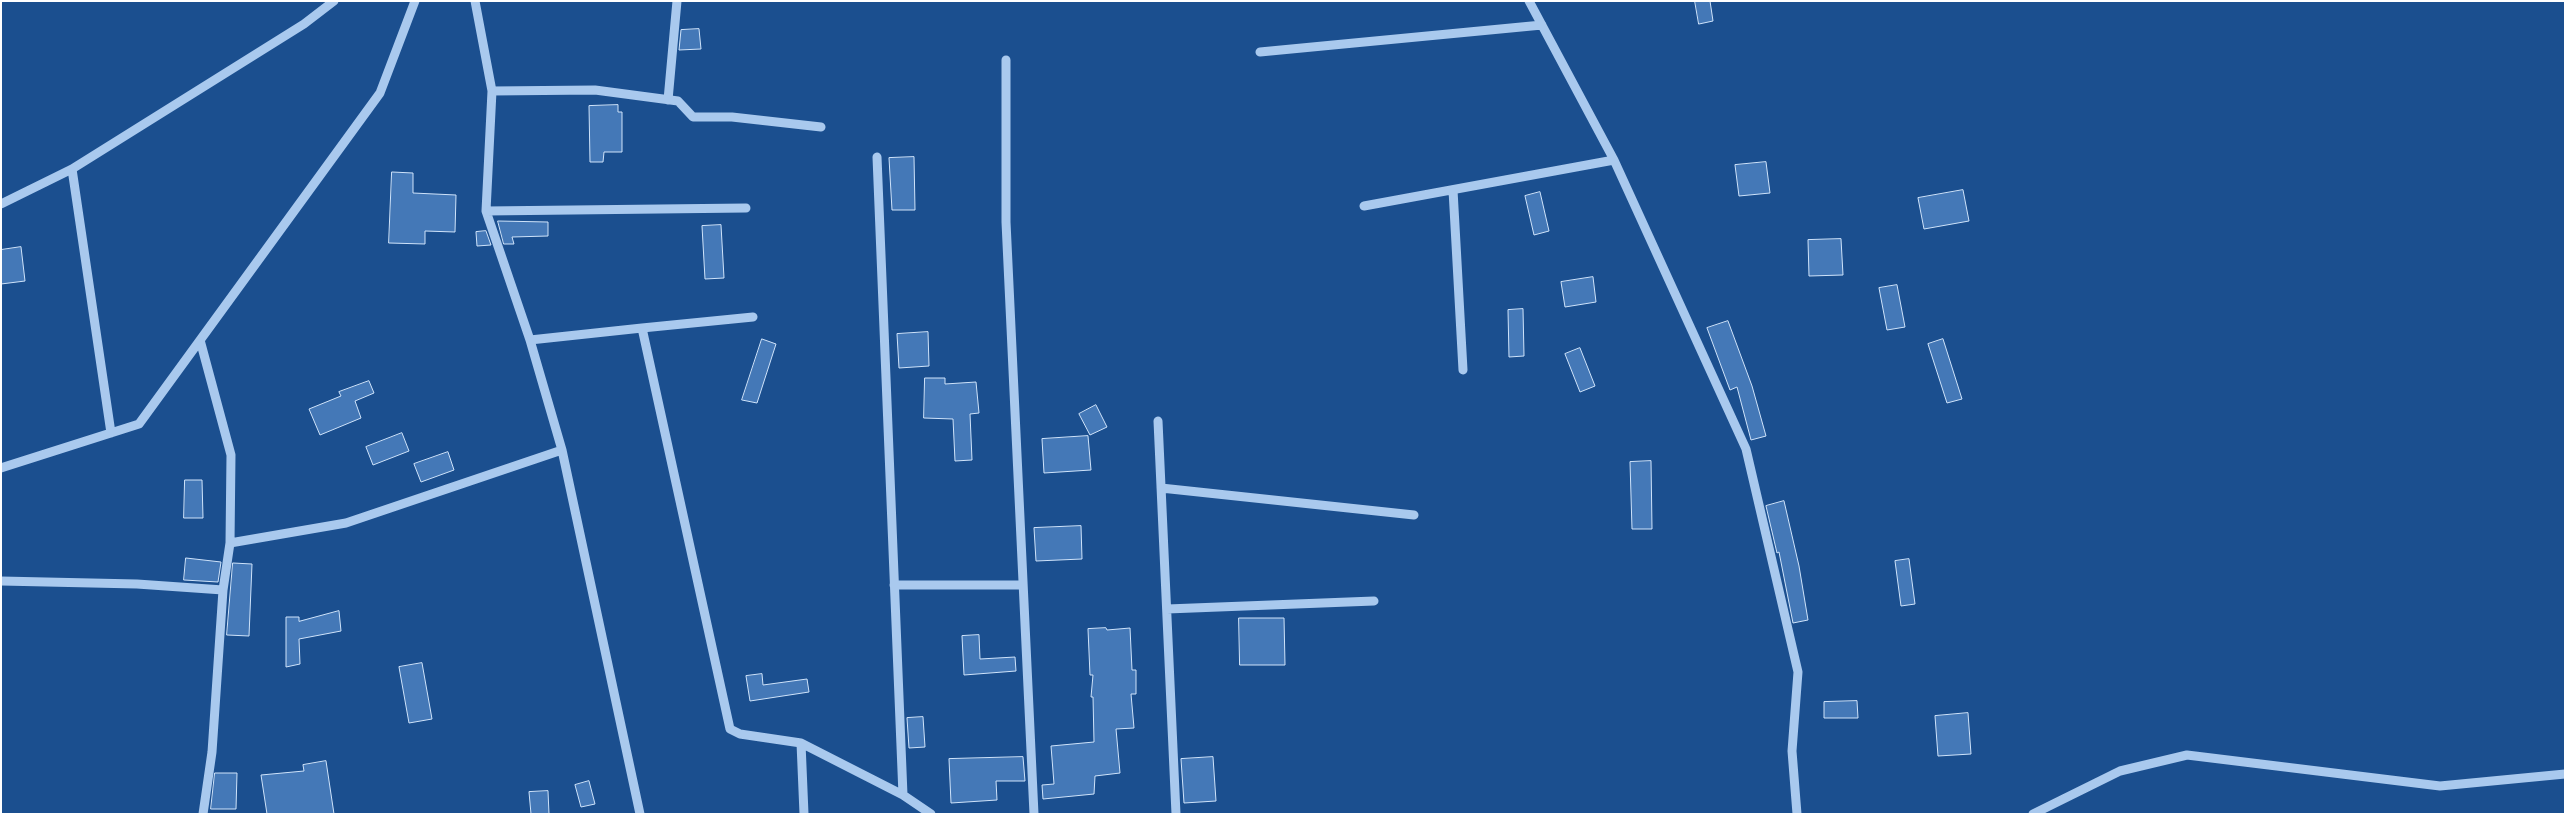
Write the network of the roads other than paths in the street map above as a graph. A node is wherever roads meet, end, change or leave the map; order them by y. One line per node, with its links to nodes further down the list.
1 (334, 1): 14 (street)
2 (415, 1): 22 (street)
3 (475, 1): 9 (street)
4 (677, 1): 10 (street)
5 (1529, 1): 6 (street)
6 (1542, 25): 7 (street); 13 (street)
7 (1260, 52)
8 (1006, 60): 34 (street)
9 (492, 91): 10 (street); 19 (street)
10 (668, 100): 11 (street)
11 (821, 127)
12 (877, 157): 33 (street)
13 (1614, 160): 15 (street); 47 (street)
14 (72, 169): 16 (street); 26 (street)
15 (1453, 190): 17 (street); 24 (street)
16 (2, 203)
17 (1364, 206)
18 (746, 208): 19 (street)
19 (486, 210): 23 (street)
20 (752, 317): 21 (street)
21 (642, 328): 23 (street); 38 (street)
22 (200, 340): 26 (street); 31 (street)
23 (530, 340): 27 (street)
24 (1463, 370)
25 (1158, 421): 29 (street)
26 (111, 433): 28 (street)
27 (562, 450): 31 (street); 42 (street)
28 (1, 468)
29 (1161, 488): 30 (street); 37 (street)
30 (1414, 515)
31 (230, 543): 35 (street)
32 (1, 580): 35 (street)
33 (894, 584): 34 (street); 40 (street)
34 (1023, 585): 45 (street)
35 (223, 590): 41 (street)
36 (1374, 601): 37 (street)
37 (1167, 609): 46 (street)
38 (800, 743): 40 (street); 43 (street)
39 (2565, 774): 48 (street)
40 (903, 795): 44 (street)
41 (203, 814)
42 (640, 814)
43 (804, 814)
44 (931, 814)
45 (1034, 814)
46 (1176, 814)
47 (1797, 814)
48 (2033, 814)

